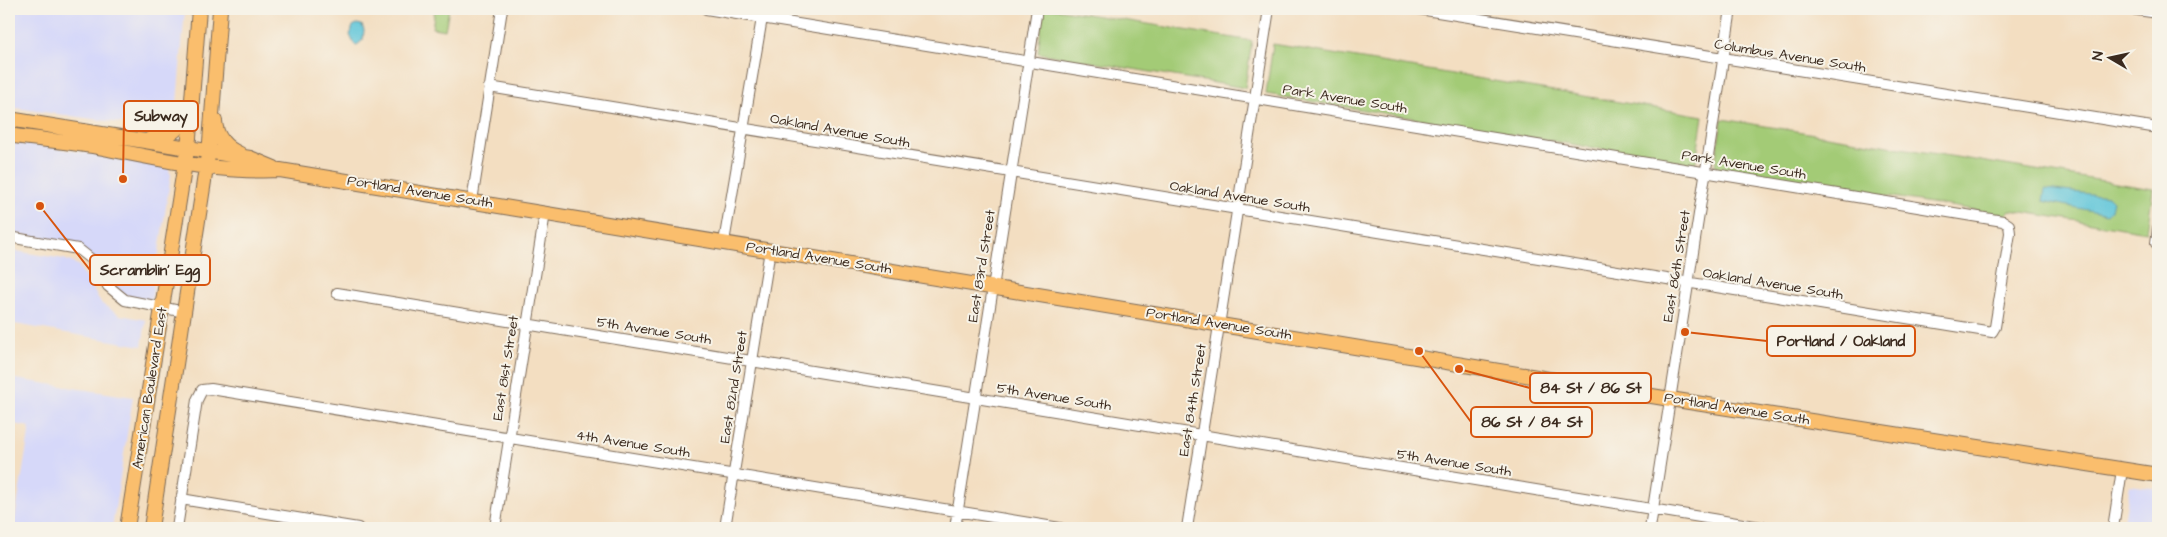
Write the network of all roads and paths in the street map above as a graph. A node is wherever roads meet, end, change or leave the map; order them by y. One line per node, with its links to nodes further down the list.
1 (198, 9): 15 (main road, American Boulevard East)
2 (220, 9): 17 (main road, American Boulevard East)
3 (502, 9): 14 (street)
4 (706, 9): 11 (street, Park Avenue South)
5 (1037, 9): 13 (street, East 83rd Street)
6 (1269, 9): 16 (street, East 84th Street)
7 (1419, 9): 12 (street, Columbus Avenue South)
8 (1731, 9): 12 (street, East 86th Street)
9 (2131, 9): 10 (street)
10 (2158, 13)
11 (762, 18): 13 (street, Park Avenue South); 19 (street)
12 (1723, 60): 20 (street, Columbus Avenue South); 29 (street, East 86th Street)
13 (1029, 61): 16 (street, Park Avenue South); 30 (street, East 83rd Street)
14 (490, 87): 19 (street, Oakland Avenue South); 31 (street)
15 (193, 98): 22 (main road); 23 (main road, American Boulevard East)
16 (1254, 98): 29 (street, Park Avenue South); 32 (street, East 84th Street)
17 (214, 107): 24 (main road, American Boulevard East); 25 (main road)
18 (9, 119): 22 (main road, Portland Avenue South)
19 (743, 128): 30 (street, Oakland Avenue South); 36 (street)
20 (2158, 128)
21 (9, 135): 26 (main road, Portland Avenue South)
22 (141, 140): 23 (main road, Portland Avenue South)
23 (188, 148): 24 (main road, Portland Avenue South); 26 (main road, American Boulevard East)
24 (209, 151): 25 (main road, Portland Avenue South); 27 (main road, American Boulevard East)
25 (250, 158): 28 (main road, Portland Avenue South)
26 (185, 164): 27 (main road, Portland Avenue South); 42 (main road, American Boulevard East)
27 (206, 167): 28 (main road, Portland Avenue South); 43 (main road, American Boulevard East)
28 (280, 170): 31 (main road, Portland Avenue South)
29 (1706, 172): 39 (street, East 86th Street); 46 (street, Park Avenue South)
30 (1011, 174): 32 (street, Oakland Avenue South); 40 (street, East 83rd Street)
31 (472, 201): 33 (main road, Portland Avenue South)
32 (1237, 211): 39 (street, Oakland Avenue South); 45 (street, East 84th Street)
33 (545, 213): 36 (main road, Portland Avenue South); 44 (street, East 81st Street)
34 (2158, 228): 37 (street)
35 (9, 237): 42 (street)
36 (724, 242): 38 (main road, Portland Avenue South)
37 (2157, 243)
38 (770, 250): 40 (main road, Portland Avenue South); 47 (street, East 82nd Street)
39 (1688, 284): 46 (street, Oakland Avenue South); 53 (street, East 86th Street)
40 (993, 287): 45 (main road, Portland Avenue South); 52 (street, East 83rd Street)
41 (337, 293): 44 (street, 5th Avenue South)
42 (163, 308): 43 (street); 48 (main road, American Boulevard East)
43 (185, 312): 49 (main road, American Boulevard East)
44 (528, 324): 47 (street, 5th Avenue South); 55 (street, East 81st Street)
45 (1219, 324): 53 (main road, Portland Avenue South); 54 (street, East 84th Street)
46 (1986, 332)
47 (752, 360): 52 (street, 5th Avenue South); 57 (street, East 82nd Street)
48 (155, 362): 49 (main road); 50 (main road, American Boulevard East)
49 (176, 366): 51 (main road, American Boulevard East)
50 (151, 391): 51 (main road); 62 (main road, American Boulevard East)
51 (172, 395): 63 (main road, American Boulevard East)
52 (976, 398): 54 (street, 5th Avenue South); 61 (street, East 83rd Street)
53 (1670, 399): 56 (main road, Portland Avenue South); 60 (street, East 86th Street)
54 (1201, 435): 60 (street, 5th Avenue South); 70 (street, East 84th Street)
55 (509, 438): 57 (street, 4th Avenue South); 59 (street, 4th Avenue South); 66 (street, East 81st Street)
56 (2122, 470): 58 (main road, Portland Avenue South); 73 (street)
57 (734, 474): 61 (street, 4th Avenue South); 67 (street, East 82nd Street)
58 (2158, 476)
59 (181, 499): 64 (street); 65 (street)
60 (1652, 510): 71 (street, East 86th Street); 72 (street, 5th Avenue South)
61 (957, 511): 68 (street, East 83rd Street); 69 (street, 4th Avenue South)
62 (127, 528)
63 (151, 528)
64 (176, 528)
65 (358, 528)
66 (495, 528)
67 (725, 528)
68 (955, 528)
69 (1060, 528)
70 (1187, 528)
71 (1650, 528)
72 (1767, 528)
73 (2113, 528)

